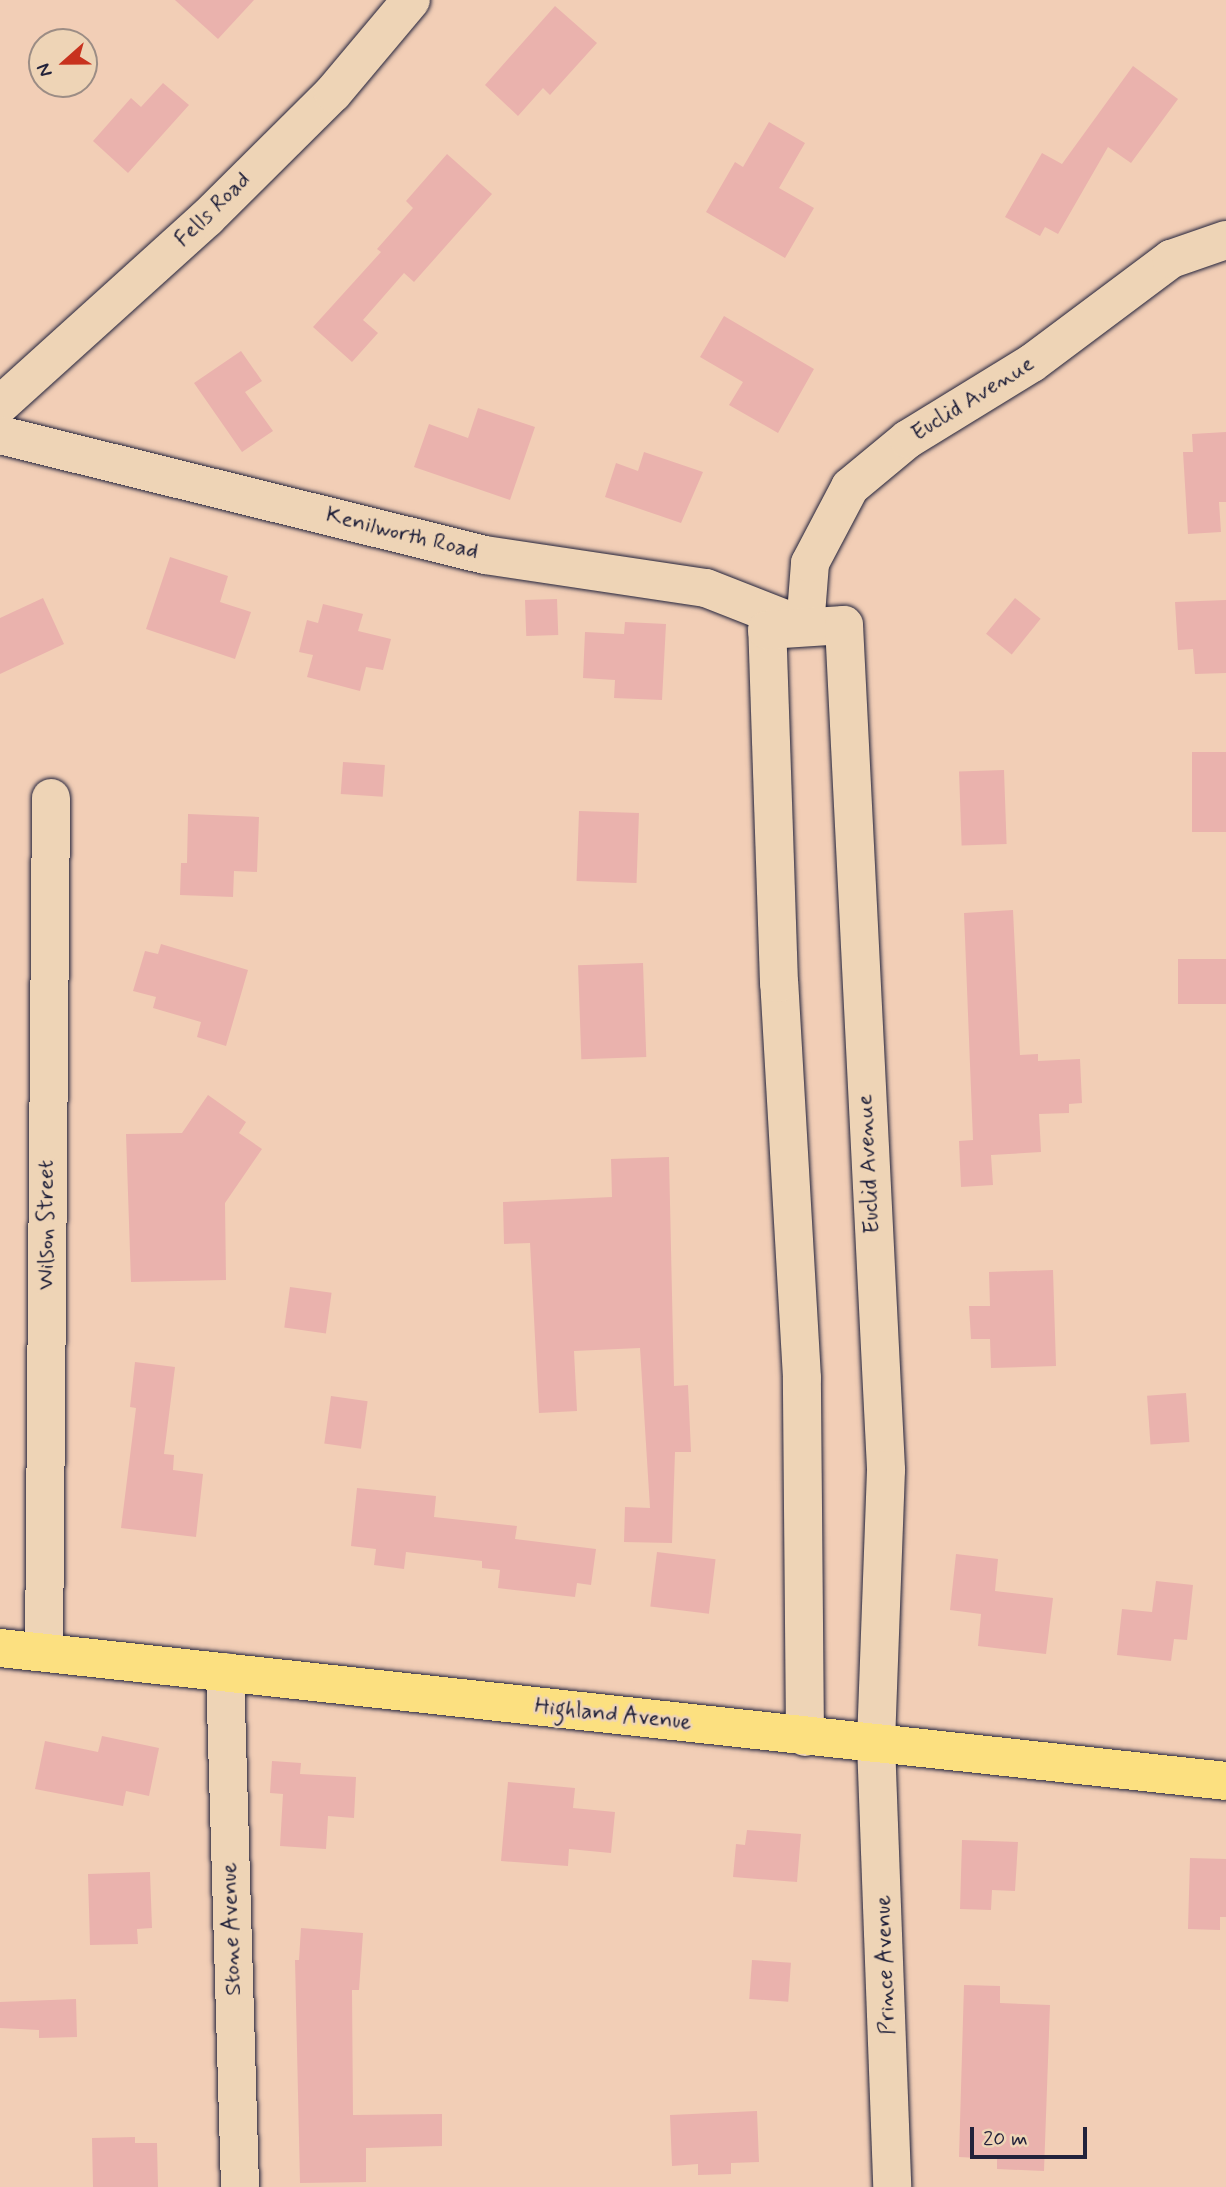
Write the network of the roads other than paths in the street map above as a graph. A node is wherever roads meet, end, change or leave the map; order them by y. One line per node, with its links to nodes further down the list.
1 (411, 0): 3 (street, Fells Road)
2 (1226, 240): 5 (street, Euclid Avenue)
3 (0, 405)
4 (0, 435): 5 (street, Kenilworth Road)
5 (805, 627): 10 (street, Euclid Avenue); 11 (street, Euclid Avenue)
6 (51, 798): 8 (street, Wilson Street)
7 (0, 1648): 8 (main road, Highland Avenue)
8 (44, 1652): 9 (main road, Highland Avenue)
9 (225, 1672): 10 (main road, Highland Avenue); 13 (street, Stone Avenue)
10 (805, 1737): 11 (main road, Highland Avenue)
11 (876, 1743): 12 (main road, Highland Avenue); 14 (street, Prince Avenue)
12 (1226, 1781)
13 (240, 2187)
14 (892, 2187)

